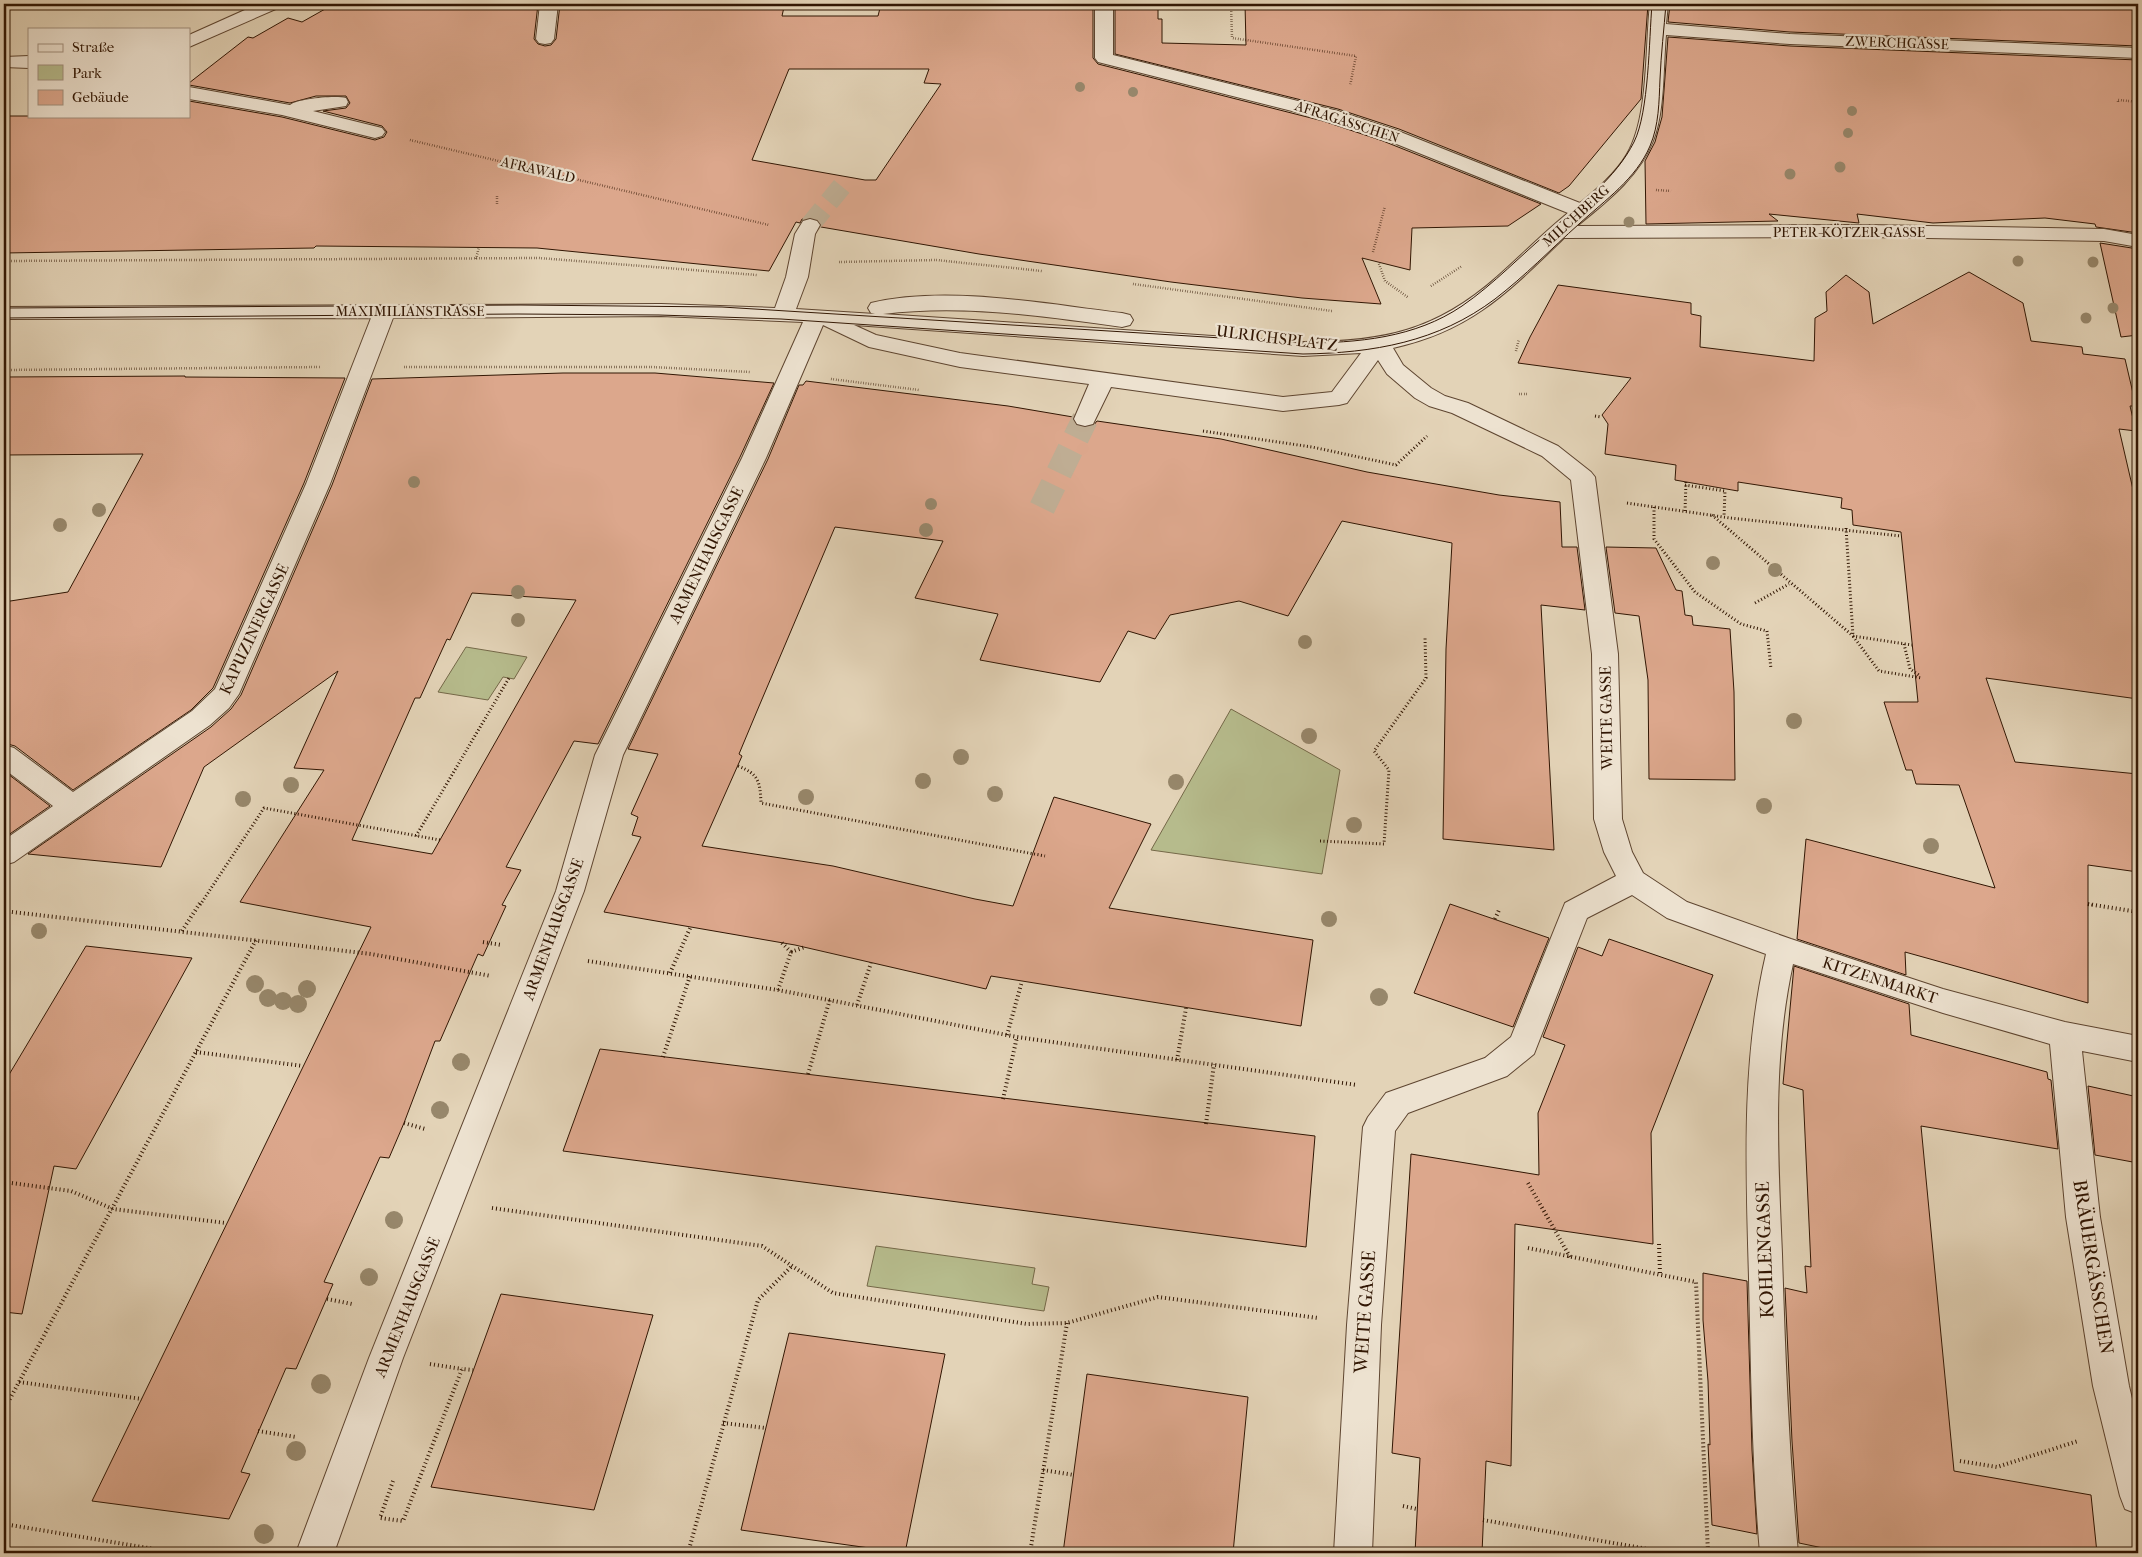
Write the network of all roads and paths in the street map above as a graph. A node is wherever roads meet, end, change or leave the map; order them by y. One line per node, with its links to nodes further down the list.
1 (272, 4): 10 (street)
2 (550, 4): 9 (street)
3 (1104, 4): 24 (street, AFRAGÄSSCHEN)
4 (1231, 4): 14 (path)
5 (1659, 4): 8 (street, MILCHBERG)
6 (1963, 8): 7 (path)
7 (2000, 9)
8 (1657, 29): 11 (street, ZWERCHGASSE); 24 (street, MILCHBERG)
9 (545, 39)
10 (190, 42)
11 (2138, 53)
12 (4, 62): 13 (street)
13 (28, 62)
14 (1350, 87)
15 (190, 93): 19 (street)
16 (339, 102): 19 (street)
17 (2118, 102): 18 (path)
18 (2138, 102)
19 (282, 110): 20 (street)
20 (375, 132): 25 (path, AFRAWALD)
21 (497, 196): 22 (path)
22 (497, 206)
23 (1385, 206): 29 (path)
24 (1582, 211): 26 (street, MILCHBERG)
25 (808, 230): 35 (street)
26 (1559, 232): 27 (street, PETER-KÖTZER-GASSE); 45 (street, MILCHBERG)
27 (2138, 241)
28 (479, 247): 30 (path)
29 (1373, 252)
30 (476, 259): 31 (path); 35 (path)
31 (4, 261)
32 (1379, 264): 38 (path)
33 (1464, 264): 37 (path)
34 (1042, 271): 35 (path)
35 (797, 277): 42 (street)
36 (1129, 283): 40 (path)
37 (1426, 289)
38 (1404, 303)
39 (385, 311): 41 (street, MAXIMILIANSTRASSE); 42 (street, MAXIMILIANSTRASSE); 70 (street, KAPUZINERGASSE)
40 (1338, 311)
41 (4, 313)
42 (783, 314): 43 (street, MAXIMILIANSTRASSE)
43 (816, 316): 45 (street, MILCHBERG); 49 (street); 96 (street, ARMENHAUSGASSE)
44 (1519, 339): 46 (path)
45 (1379, 344): 49 (street); 76 (street, WEITE GASSE)
46 (1516, 351)
47 (4, 370): 48 (path)
48 (25, 370)
49 (1103, 379): 52 (street)
50 (1595, 416): 51 (path)
51 (1601, 417)
52 (1085, 419)
53 (1619, 502): 54 (path)
54 (1654, 506): 55 (path); 66 (path)
55 (1684, 511): 56 (path); 57 (path)
56 (1711, 515): 57 (path); 60 (path)
57 (1724, 517): 58 (path)
58 (1846, 528): 59 (path); 62 (path)
59 (1901, 536)
60 (1789, 584): 61 (path); 62 (path)
61 (1755, 603)
62 (1853, 636): 64 (path); 64 (path)
63 (1425, 637): 73 (path)
64 (1904, 644): 65 (path)
65 (1912, 645)
66 (1771, 669)
67 (509, 678): 71 (path)
68 (4, 755): 70 (street)
69 (738, 766): 75 (path)
70 (72, 806): 74 (street, KAPUZINERGASSE)
71 (416, 836): 72 (path); 83 (path)
72 (440, 840)
73 (1320, 841)
74 (4, 854)
75 (1045, 856)
76 (1633, 881): 89 (street, KITZENMARKT); 111 (street, WEITE GASSE)
77 (2088, 904): 80 (path)
78 (1499, 910): 81 (path)
79 (4, 911): 83 (path)
80 (2138, 912)
81 (1495, 919)
82 (690, 926): 93 (path)
83 (182, 932): 84 (path)
84 (256, 940): 96 (path); 105 (path)
85 (483, 942): 87 (path)
86 (781, 942): 90 (path)
87 (502, 945)
88 (805, 947): 90 (path)
89 (1782, 948): 102 (street, KITZENMARKT); 155 (street, KOHLENGASSE)
90 (791, 952): 97 (path)
91 (582, 961): 93 (path)
92 (871, 963): 99 (path)
93 (670, 973): 94 (path)
94 (690, 976): 97 (path); 106 (path)
95 (1022, 982): 101 (path)
96 (535, 983): 149 (street, ARMENHAUSGASSE)
97 (778, 990): 98 (path)
98 (830, 999): 99 (path); 110 (path)
99 (857, 1004): 101 (path)
100 (1186, 1008): 107 (path)
101 (1007, 1035): 103 (path)
102 (2065, 1035): 104 (street, KITZENMARKT); 137 (street, BRÄUERGÄSSCHEN)
103 (1018, 1037): 107 (path); 112 (path)
104 (2138, 1049)
105 (196, 1052): 109 (path); 119 (path)
106 (663, 1056)
107 (1177, 1060): 108 (path)
108 (1214, 1064): 111 (path); 114 (path)
109 (303, 1066)
110 (808, 1074)
111 (1422, 1094): 129 (street, WEITE GASSE)
112 (1003, 1099)
113 (404, 1123): 115 (path)
114 (1206, 1124)
115 (426, 1129)
116 (4, 1182): 119 (path)
117 (1528, 1183): 123 (path)
118 (486, 1207): 124 (path)
119 (113, 1209): 120 (path); 133 (path)
120 (226, 1223)
121 (1659, 1244): 125 (path)
122 (1528, 1248): 123 (path)
123 (1570, 1257): 125 (path)
124 (792, 1266): 128 (path); 136 (path)
125 (1660, 1274): 154 (path)
126 (327, 1298): 127 (path)
127 (352, 1304)
128 (1067, 1323): 129 (path); 142 (path)
129 (1364, 1325): 152 (street, WEITE GASSE)
130 (462, 1369): 131 (path); 132 (path); 143 (path)
131 (473, 1370)
132 (429, 1373)
133 (19, 1382): 134 (path); 135 (path)
134 (142, 1399)
135 (4, 1410)
136 (724, 1423): 138 (path); 150 (path)
137 (2121, 1427): 141 (path); 145 (street, BRÄUERGÄSSCHEN)
138 (766, 1428)
139 (258, 1431): 140 (path)
140 (296, 1437)
141 (1960, 1461)
142 (1043, 1470): 144 (path); 151 (path)
143 (396, 1472)
144 (1074, 1475)
145 (2138, 1496)
146 (1483, 1520): 153 (path)
147 (4, 1524): 148 (path)
148 (178, 1553)
149 (315, 1553)
150 (688, 1553)
151 (1030, 1553)
152 (1353, 1553)
153 (1670, 1553)
154 (1708, 1553)
155 (1779, 1553)

